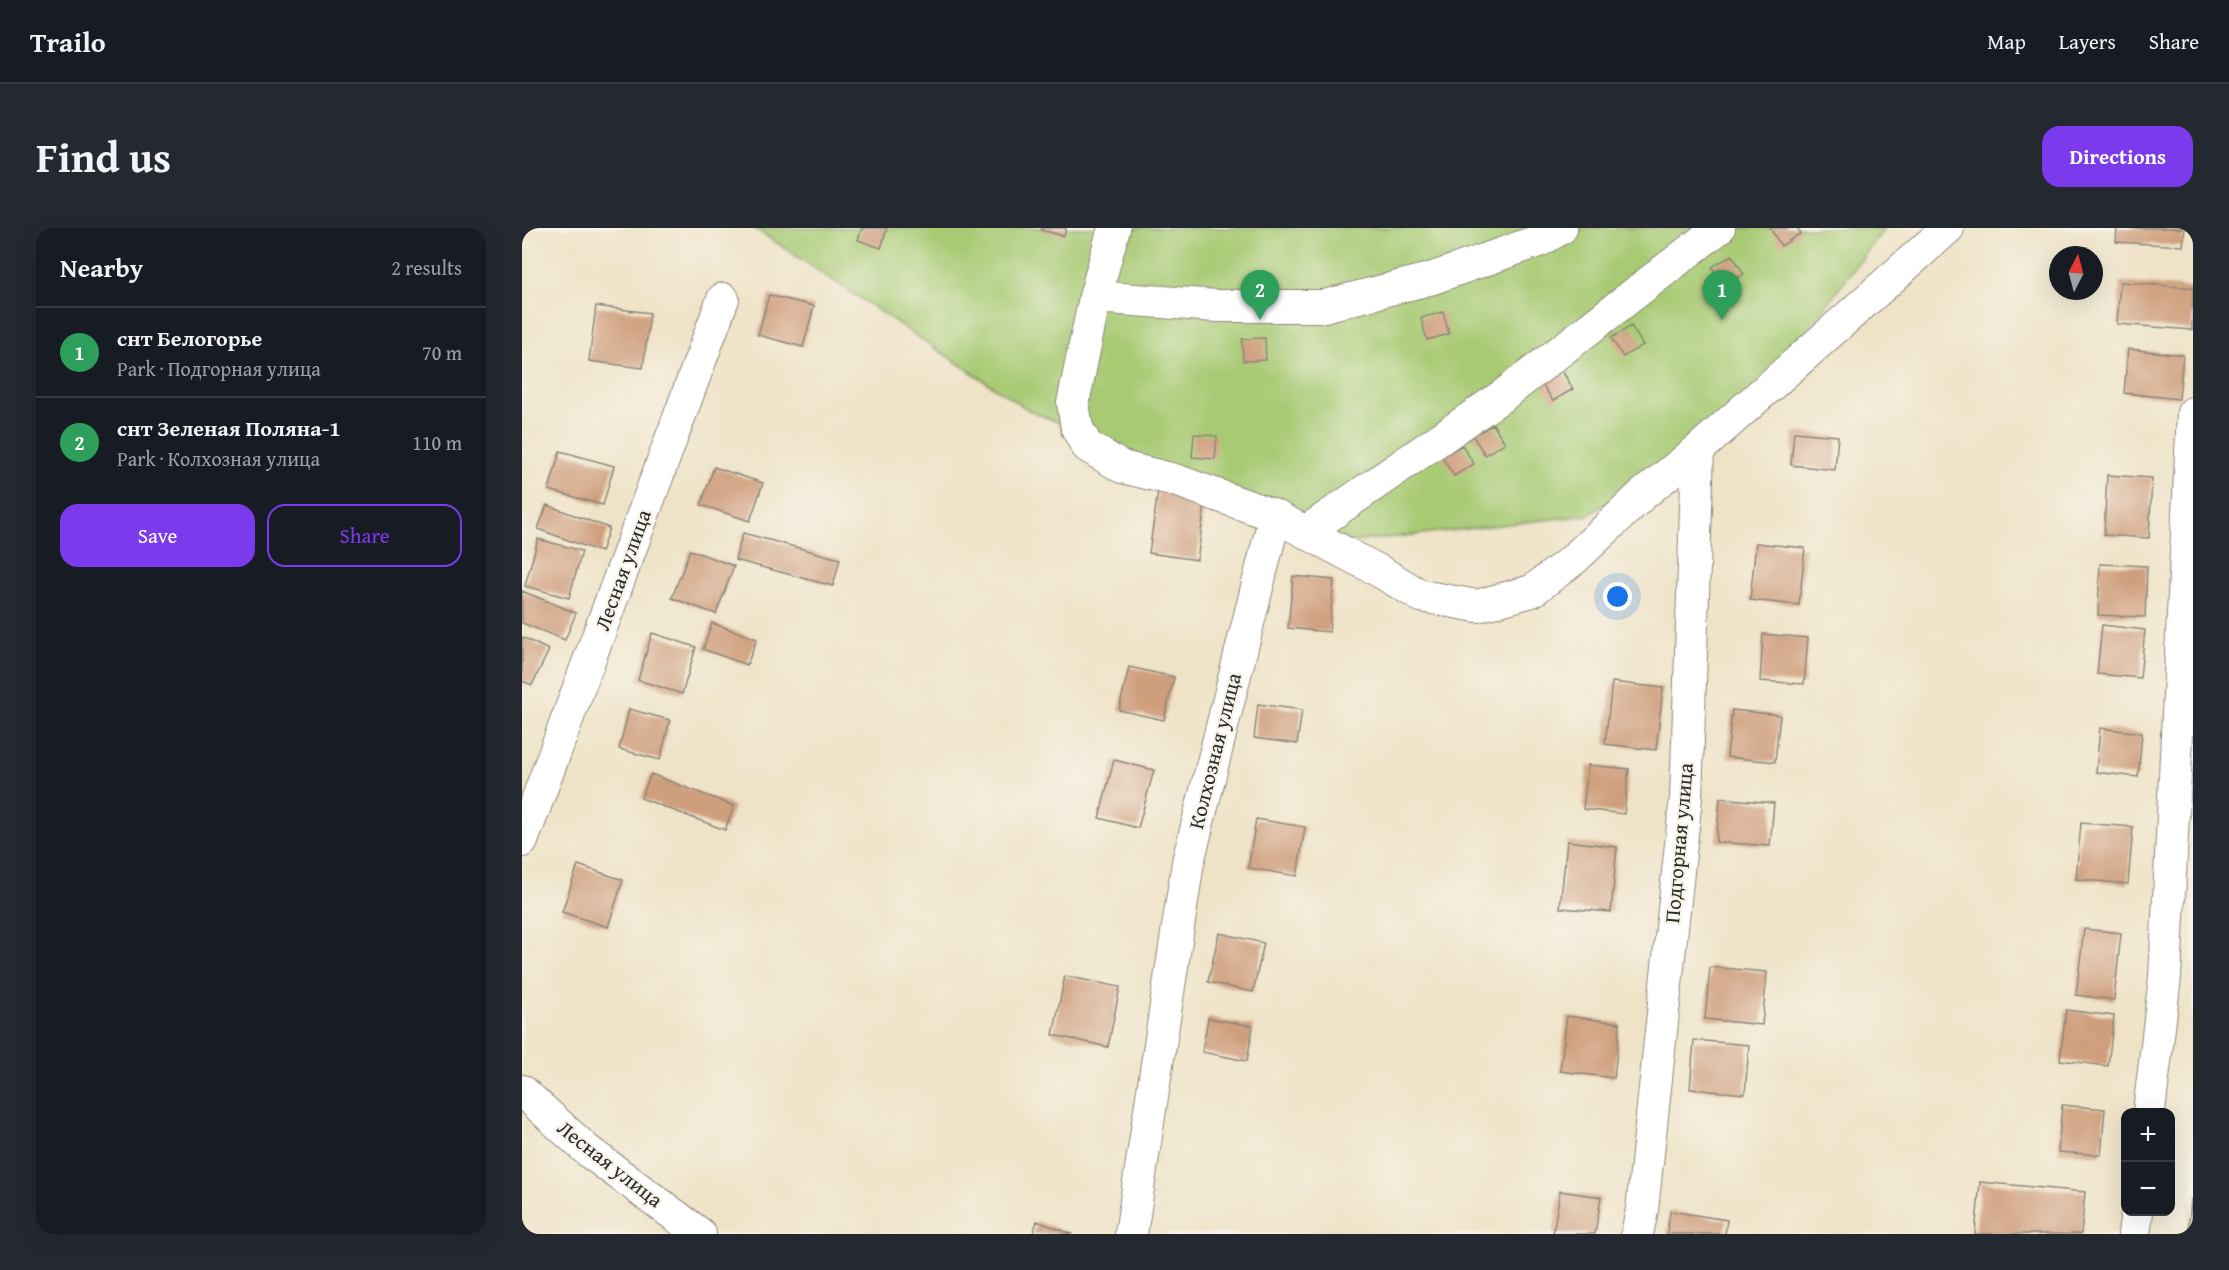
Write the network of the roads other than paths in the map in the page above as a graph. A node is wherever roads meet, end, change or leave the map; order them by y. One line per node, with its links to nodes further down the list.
1 (1114, 228): 5 (street)
2 (1561, 228): 5 (street)
3 (1719, 228): 10 (street)
4 (1945, 229): 8 (street)
5 (1095, 297): 9 (street)
6 (723, 299): 11 (street, Лесная улица)
7 (2193, 413): 13 (street)
8 (1698, 450): 10 (street); 17 (street, Подгорная улица)
9 (1275, 516): 10 (street); 16 (street, Колхозная улица)
10 (1307, 531)
11 (522, 841)
12 (522, 1091): 15 (street, Лесная улица)
13 (2150, 1108)
14 (2136, 1216): 18 (street)
15 (700, 1234)
16 (1131, 1234)
17 (1637, 1234)
18 (2134, 1234)

